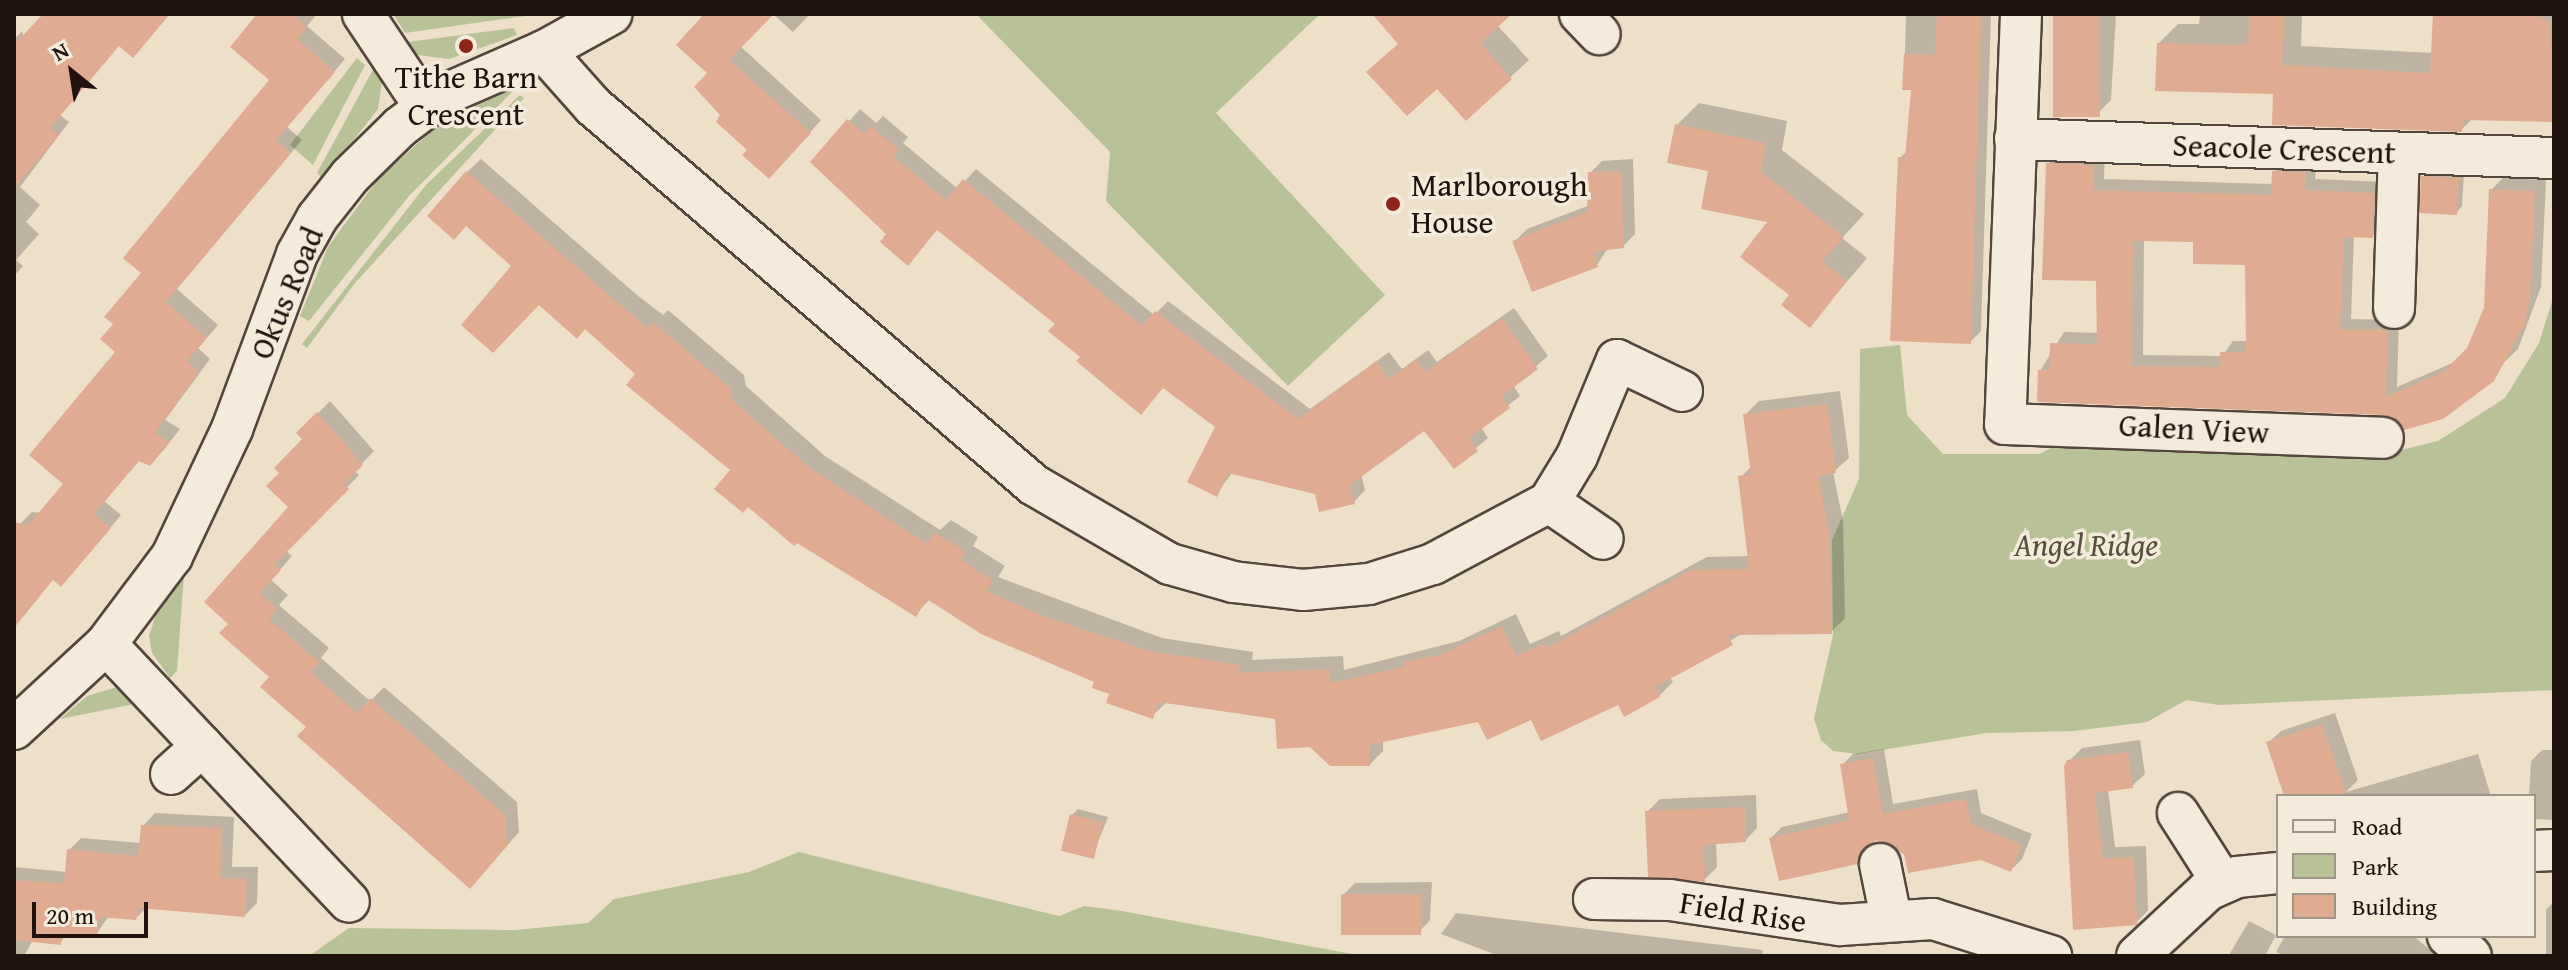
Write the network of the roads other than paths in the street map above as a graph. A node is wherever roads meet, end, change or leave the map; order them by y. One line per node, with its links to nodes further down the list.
1 (363, 14): 5 (street)
2 (611, 14): 4 (street, Okus Road)
3 (2021, 14): 6 (street)
4 (544, 51): 5 (street, Okus Road); 12 (street)
5 (425, 107): 14 (street, Okus Road)
6 (2015, 139): 7 (street, Seacole Crescent); 11 (street, Galen View)
7 (2399, 153): 8 (street, Seacole Crescent); 9 (street)
8 (2554, 158)
9 (2394, 308)
10 (1682, 391): 12 (street)
11 (2383, 438)
12 (1549, 502): 13 (street)
13 (1603, 539)
14 (106, 644): 15 (street, Okus Road); 16 (street)
15 (14, 729)
16 (202, 746): 17 (street); 23 (street)
17 (171, 774)
18 (2178, 813): 21 (street)
19 (1880, 864): 24 (street)
20 (2276, 873): 21 (street)
21 (2222, 882): 27 (street)
22 (1594, 899): 24 (street, Field Rise)
23 (349, 902)
24 (1891, 918): 26 (street, Field Rise)
25 (2450, 938): 28 (street)
26 (2051, 956)
27 (2137, 956)
28 (2471, 956)

